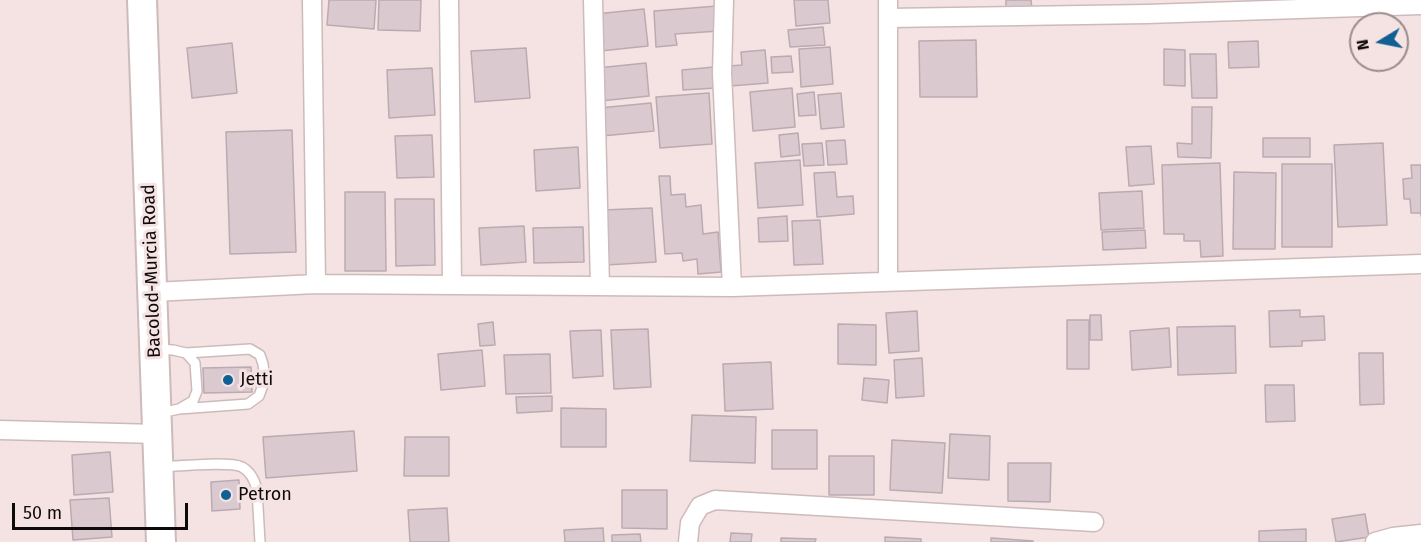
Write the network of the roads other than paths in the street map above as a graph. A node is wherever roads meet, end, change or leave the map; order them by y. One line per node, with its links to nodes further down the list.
1 (142, 0): 16 (main road, Bacolod-Murcia Road)
2 (312, 0): 12 (street)
3 (449, 0): 13 (street)
4 (592, 0): 14 (street)
5 (724, 0): 15 (street)
6 (1384, 3): 7 (street); 8 (street)
7 (1421, 5)
8 (1147, 7): 9 (street)
9 (888, 9): 11 (street)
10 (1421, 264): 11 (street)
11 (888, 280): 15 (street)
12 (316, 284): 13 (street); 16 (street)
13 (452, 285): 14 (street)
14 (600, 286): 15 (street)
15 (732, 286)
16 (153, 292): 17 (main road, Bacolod-Murcia Road)
17 (155, 349): 18 (lane); 19 (main road, Bacolod-Murcia Road)
18 (186, 352): 19 (lane); 19 (lane)
19 (164, 419): 20 (street); 21 (main road, Bacolod-Murcia Road)
20 (0, 430)
21 (159, 467): 24 (main road, Bacolod-Murcia Road); 25 (lane)
22 (1094, 522): 26 (street)
23 (1421, 534): 27 (street)
24 (161, 542)
25 (260, 542)
26 (688, 542)
27 (1375, 542)

